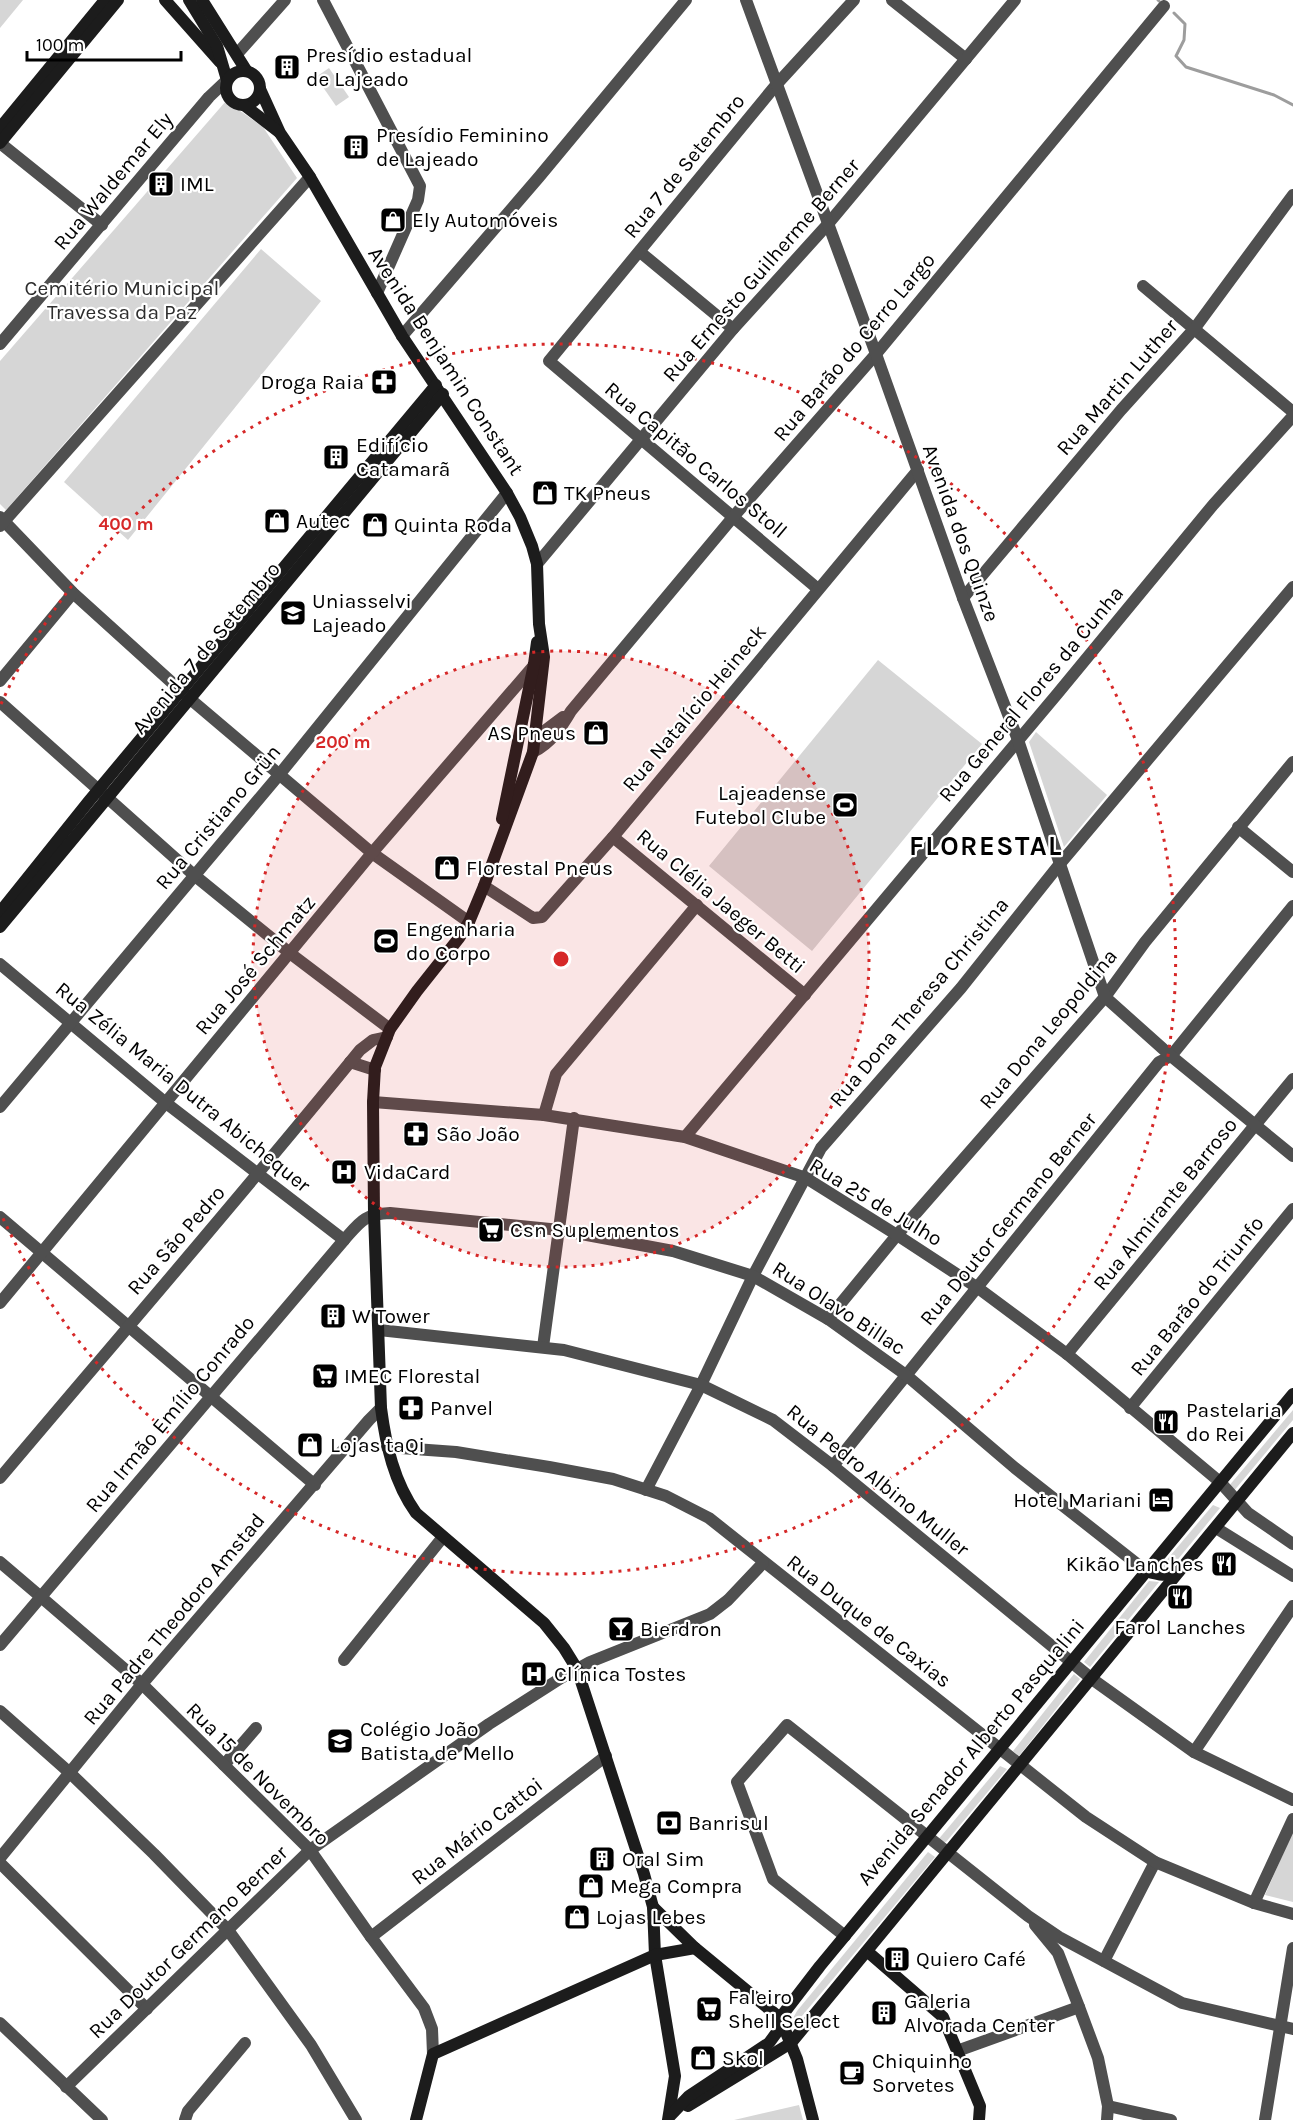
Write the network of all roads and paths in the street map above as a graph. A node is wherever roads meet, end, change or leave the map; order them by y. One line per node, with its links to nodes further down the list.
1 (105, 0): 22 (main road)
2 (118, 0): 24 (main road)
3 (165, 0): 16 (main road)
4 (189, 0): 16 (main road)
5 (201, 0): 14 (main road)
6 (285, 0): 14 (street)
7 (323, 0): 31 (street)
8 (686, 0): 34 (street)
9 (746, 0): 19 (street, Avenida dos Quinze)
10 (854, 0): 19 (street, Rua 7 de Setembro)
11 (892, 0): 15 (street)
12 (1015, 0): 15 (street, Rua Ernesto Guilherme Berner)
13 (1164, 6): 36 (street, Rua Barão do Cerro Largo)
14 (237, 54): 17 (main road)
15 (966, 59): 27 (street, Rua Ernesto Guilherme Berner)
16 (221, 63): 18 (main road)
17 (246, 70): 18 (main road); 20 (main road)
18 (227, 80): 21 (main road); 28 (street, Rua Waldemar Ely)
19 (776, 85): 27 (street, Avenida dos Quinze); 29 (street, Rua 7 de Setembro)
20 (260, 89): 21 (main road); 23 (main road, Avenida Benjamin Constant)
21 (244, 105): 23 (main road, Avenida Benjamin Constant)
22 (0, 128)
23 (280, 133): 25 (main road, Avenida Benjamin Constant)
24 (0, 143): 28 (street)
25 (309, 177): 31 (main road, Avenida Benjamin Constant); 44 (street)
26 (1293, 195): 33 (street, Rua Martin Luther)
27 (828, 224): 32 (street, Rua Ernesto Guilherme Berner); 36 (street, Avenida dos Quinze)
28 (102, 225): 35 (street, Rua Waldemar Ely)
29 (640, 252): 32 (street); 37 (street, Rua 7 de Setembro)
30 (1143, 286): 33 (street)
31 (376, 293): 34 (main road, Avenida Benjamin Constant)
32 (733, 328): 40 (street, Rua Ernesto Guilherme Berner)
33 (1195, 328): 39 (street); 49 (street, Rua Martin Luther)
34 (402, 336): 38 (main road, Avenida Benjamin Constant)
35 (0, 344)
36 (876, 354): 41 (street, Avenida dos Quinze); 43 (street, Rua Barão do Cerro Largo)
37 (549, 361): 40 (street, Rua Capitão Carlos Stoll)
38 (439, 390): 42 (main road, Avenida Benjamin Constant); 52 (main road, Avenida 7 de Setembro)
39 (1293, 414): 56 (street, Rua General Flores da Cunha)
40 (642, 440): 43 (street, Rua Capitão Carlos Stoll); 45 (street, Rua Ernesto Guilherme Berner)
41 (918, 470): 47 (street, Rua Natalício Heineck); 49 (street, Avenida dos Quinze)
42 (507, 493): 45 (main road, Avenida Benjamin Constant); 60 (street, Rua Cristiano Grün)
43 (734, 516): 47 (street, Rua Capitão Carlos Stoll); 54 (street, Rua Barão do Cerro Largo)
44 (1, 522): 48 (street)
45 (537, 564): 50 (main road, Avenida Benjamin Constant)
46 (1293, 587): 67 (street, Rua Dona Theresa Christina)
47 (818, 589): 63 (street, Rua Natalício Heineck)
48 (73, 593): 51 (street); 52 (street)
49 (963, 598): 56 (street, Avenida dos Quinze)
50 (539, 661): 55 (main road, Avenida Benjamin Constant); 57 (main road, Avenida Benjamin Constant); 64 (street, Rua José Schmatz)
51 (0, 681)
52 (185, 694): 60 (street); 61 (main road, Avenida 7 de Setembro)
53 (0, 702): 61 (street)
54 (571, 711): 55 (street, Rua Barão do Cerro Largo); 58 (street, Rua Barão do Cerro Largo)
55 (535, 738): 57 (main road); 58 (main road, Avenida Benjamin Constant)
56 (1018, 740): 67 (street, Avenida dos Quinze); 78 (street, Rua General Flores da Cunha)
57 (518, 743): 58 (main road); 66 (main road, Avenida Benjamin Constant)
58 (534, 752): 66 (main road, Avenida Benjamin Constant)
59 (1293, 762): 62 (street, Rua Dona Leopoldina)
60 (279, 775): 64 (street); 69 (street, Rua Cristiano Grün)
61 (102, 794): 65 (main road, Avenida 7 de Setembro); 69 (street)
62 (1238, 827): 68 (street); 79 (street, Rua Dona Leopoldina)
63 (613, 837): 70 (street, Rua Natalício Heineck); 71 (street, Rua Clélia Jaeger Betti)
64 (372, 853): 74 (street); 76 (street, Rua José Schmatz)
65 (52, 856): 73 (main road, Avenida 7 de Setembro); 75 (main road, Avenida 7 de Setembro)
66 (494, 859): 70 (main road, Avenida Benjamin Constant)
67 (1059, 866): 79 (street, Avenida dos Quinze); 95 (street, Rua Dona Theresa Christina)
68 (1293, 872)
69 (194, 875): 76 (street); 80 (street, Rua Cristiano Grün)
70 (484, 886): 74 (main road, Avenida Benjamin Constant)
71 (697, 905): 78 (street, Rua Clélia Jaeger Betti); 89 (street)
72 (1293, 906): 82 (street, Rua Doutor Germano Berner)
73 (0, 912)
74 (469, 922): 81 (main road, Avenida Benjamin Constant)
75 (0, 927)
76 (291, 954): 81 (street); 87 (street, Rua José Schmatz)
77 (0, 964): 80 (street, Rua Zélia Maria Dutra Abichequer)
78 (805, 995): 92 (street, Rua General Flores da Cunha)
79 (1105, 997): 82 (street, Avenida dos Quinze); 100 (street, Rua Dona Leopoldina)
80 (70, 1024): 87 (street, Rua Zélia Maria Dutra Abichequer); 88 (street, Rua Cristiano Grün)
81 (388, 1033): 83 (street, Rua São Pedro); 84 (main road, Avenida Benjamin Constant)
82 (1172, 1056): 91 (street, Avenida dos Quinze); 104 (street, Rua Doutor Germano Berner)
83 (350, 1062): 84 (street); 94 (street, Rua São Pedro)
84 (375, 1070): 86 (main road, Avenida Benjamin Constant)
85 (1293, 1078): 91 (street, Rua Almirante Barroso)
86 (373, 1102): 89 (street, Rua 25 de Julho); 97 (main road, Avenida Benjamin Constant)
87 (166, 1103): 94 (street, Rua Zélia Maria Dutra Abichequer); 102 (street, Rua José Schmatz)
88 (0, 1107)
89 (544, 1115): 90 (street, Rua 25 de Julho)
90 (574, 1118): 92 (street, Rua 25 de Julho); 99 (street)
91 (1255, 1126): 93 (street, Avenida dos Quinze); 110 (street, Rua Almirante Barroso)
92 (685, 1137): 95 (street, Rua 25 de Julho)
93 (1293, 1156)
94 (259, 1174): 101 (street, Rua Zélia Maria Dutra Abichequer); 107 (street, Rua São Pedro)
95 (806, 1178): 100 (street, Rua 25 de Julho); 103 (street, Rua Dona Theresa Christina)
96 (1293, 1209): 116 (street, Rua Barão do Triunfo)
97 (374, 1214): 99 (street, Rua Olavo Billac); 101 (street, Rua Irmão Emílio Conrado); 108 (main road, Avenida Benjamin Constant)
98 (0, 1217): 102 (street)
99 (560, 1230): 103 (street, Rua Olavo Billac); 109 (street)
100 (897, 1234): 104 (street, Rua 25 de Julho); 106 (street, Rua Dona Leopoldina)
101 (344, 1240): 114 (street, Rua Irmão Emílio Conrado)
102 (42, 1252): 105 (street, Rua José Schmatz); 107 (street)
103 (753, 1276): 106 (street, Rua Olavo Billac); 112 (street, Rua Dona Theresa Christina)
104 (978, 1288): 110 (street, Rua 25 de Julho); 111 (street, Rua Doutor Germano Berner)
105 (0, 1303)
106 (828, 1319): 111 (street, Rua Olavo Billac)
107 (129, 1325): 114 (street); 120 (street, Rua São Pedro)
108 (379, 1330): 109 (street, Rua Pedro Albino Muller); 115 (main road, Avenida Benjamin Constant)
109 (543, 1347): 112 (street, Rua Pedro Albino Muller)
110 (1067, 1354): 116 (street, Rua 25 de Julho)
111 (906, 1375): 119 (street, Rua Doutor Germano Berner); 131 (street, Rua Olavo Billac)
112 (701, 1385): 119 (street, Rua Pedro Albino Muller); 123 (street, Rua Dona Theresa Christina)
113 (1293, 1394): 121 (main road, Avenida Senador Alberto Pasqualini)
114 (210, 1397): 122 (street); 133 (street, Rua Irmão Emílio Conrado)
115 (381, 1408): 118 (main road, Avenida Benjamin Constant); 122 (street, Rua Padre Theodoro Amstad)
116 (1130, 1408): 121 (street, Rua 25 de Julho)
117 (1293, 1433): 124 (main road, Avenida Senador Alberto Pasqualini)
118 (387, 1447): 123 (street, Rua Duque de Caxias); 126 (main road, Avenida Benjamin Constant)
119 (833, 1466): 137 (street, Rua Pedro Albino Muller)
120 (0, 1478)
121 (1220, 1482): 124 (street, Rua 25 de Julho); 131 (main road, Avenida Senador Alberto Pasqualini)
122 (315, 1485): 140 (street, Rua Padre Theodoro Amstad)
123 (646, 1490): 129 (street, Rua Duque de Caxias)
124 (1237, 1502): 125 (main road, Avenida Senador Alberto Pasqualini); 127 (street, Rua 25 de Julho)
125 (1216, 1528): 130 (main road, Avenida Senador Alberto Pasqualini); 132 (street)
126 (443, 1537): 136 (street); 138 (main road, Avenida Benjamin Constant)
127 (1293, 1545)
128 (0, 1562): 133 (street, Rua 15 de Novembro)
129 (763, 1563): 138 (street, Rua Doutor Germano Berner); 143 (street, Rua Duque de Caxias)
130 (1182, 1569): 131 (main road); 139 (main road, Avenida Senador Alberto Pasqualini)
131 (1146, 1571): 137 (main road, Avenida Senador Alberto Pasqualini)
132 (1293, 1576)
133 (41, 1597): 135 (street, Rua Irmão Emílio Conrado); 140 (street, Rua 15 de Novembro)
134 (1293, 1606): 144 (street)
135 (0, 1645)
136 (345, 1660)
137 (1071, 1662): 139 (street, Rua Pedro Albino Muller); 143 (main road, Avenida Senador Alberto Pasqualini)
138 (577, 1669): 145 (main road, Avenida Benjamin Constant); 152 (street, Rua Doutor Germano Berner)
139 (1092, 1678): 144 (street, Rua Pedro Albino Muller); 147 (main road, Avenida Senador Alberto Pasqualini)
140 (142, 1684): 146 (street, Rua 15 de Novembro); 148 (street, Rua Padre Theodoro Amstad)
141 (0, 1711): 148 (street)
142 (256, 1728): 146 (street)
143 (999, 1748): 147 (street, Rua Duque de Caxias); 151 (main road, Avenida Senador Alberto Pasqualini)
144 (1194, 1752): 149 (street, Rua Pedro Albino Muller)
145 (606, 1756): 157 (main road, Avenida Benjamin Constant); 161 (street, Rua Mário Cattoi)
146 (224, 1765): 152 (street, Rua 15 de Novembro)
147 (1021, 1765): 153 (main road, Avenida Senador Alberto Pasqualini); 155 (street, Rua Duque de Caxias)
148 (70, 1773): 154 (street, Rua Padre Theodoro Amstad); 159 (street)
149 (1293, 1800)
150 (1293, 1819): 156 (street)
151 (927, 1836): 153 (street); 160 (main road, Avenida Senador Alberto Pasqualini); 160 (street)
152 (310, 1850): 159 (street, Rua Doutor Germano Berner); 161 (street, Rua 15 de Novembro)
153 (948, 1853): 164 (street); 165 (main road, Avenida Senador Alberto Pasqualini)
154 (0, 1861): 169 (street)
155 (1155, 1862): 156 (street, Rua Duque de Caxias); 167 (street)
156 (1254, 1903): 158 (street, Rua Duque de Caxias)
157 (652, 1907): 162 (main road); 166 (main road, Avenida Benjamin Constant)
158 (1293, 1914)
159 (228, 1930): 169 (street, Rua Doutor Germano Berner); 184 (street)
160 (844, 1936): 170 (main road, Avenida Senador Alberto Pasqualini)
161 (371, 1937): 176 (street, Rua 15 de Novembro)
162 (695, 1948): 166 (main road); 170 (main road)
163 (1293, 1948): 172 (street)
164 (1061, 1949): 167 (street); 168 (street)
165 (868, 1952): 174 (main road, Avenida Senador Alberto Pasqualini); 175 (main road)
166 (655, 1955): 176 (main road); 177 (main road, Avenida Benjamin Constant)
167 (1104, 1961): 172 (street)
168 (1079, 2007): 175 (street); 180 (street)
169 (147, 2009): 178 (street, Rua Doutor Germano Berner)
170 (780, 2018): 174 (main road); 179 (main road, Avenida Senador Alberto Pasqualini)
171 (0, 2024): 178 (street)
172 (1287, 2028): 190 (street)
173 (245, 2043): 183 (street)
174 (791, 2043): 179 (main road, Avenida Senador Alberto Pasqualini); 186 (main road)
175 (957, 2051): 187 (main road)
176 (433, 2054): 185 (main road)
177 (674, 2079): 179 (main road); 181 (main road, Avenida Benjamin Constant)
178 (66, 2087): 182 (street)
179 (691, 2101): 181 (main road, Avenida Senador Alberto Pasqualini)
180 (1108, 2106): 188 (street); 189 (street)
181 (670, 2119)
182 (102, 2120)
183 (184, 2120)
184 (356, 2120)
185 (416, 2120)
186 (813, 2120)
187 (979, 2120)
188 (1107, 2120)
189 (1170, 2120)
190 (1265, 2120)

